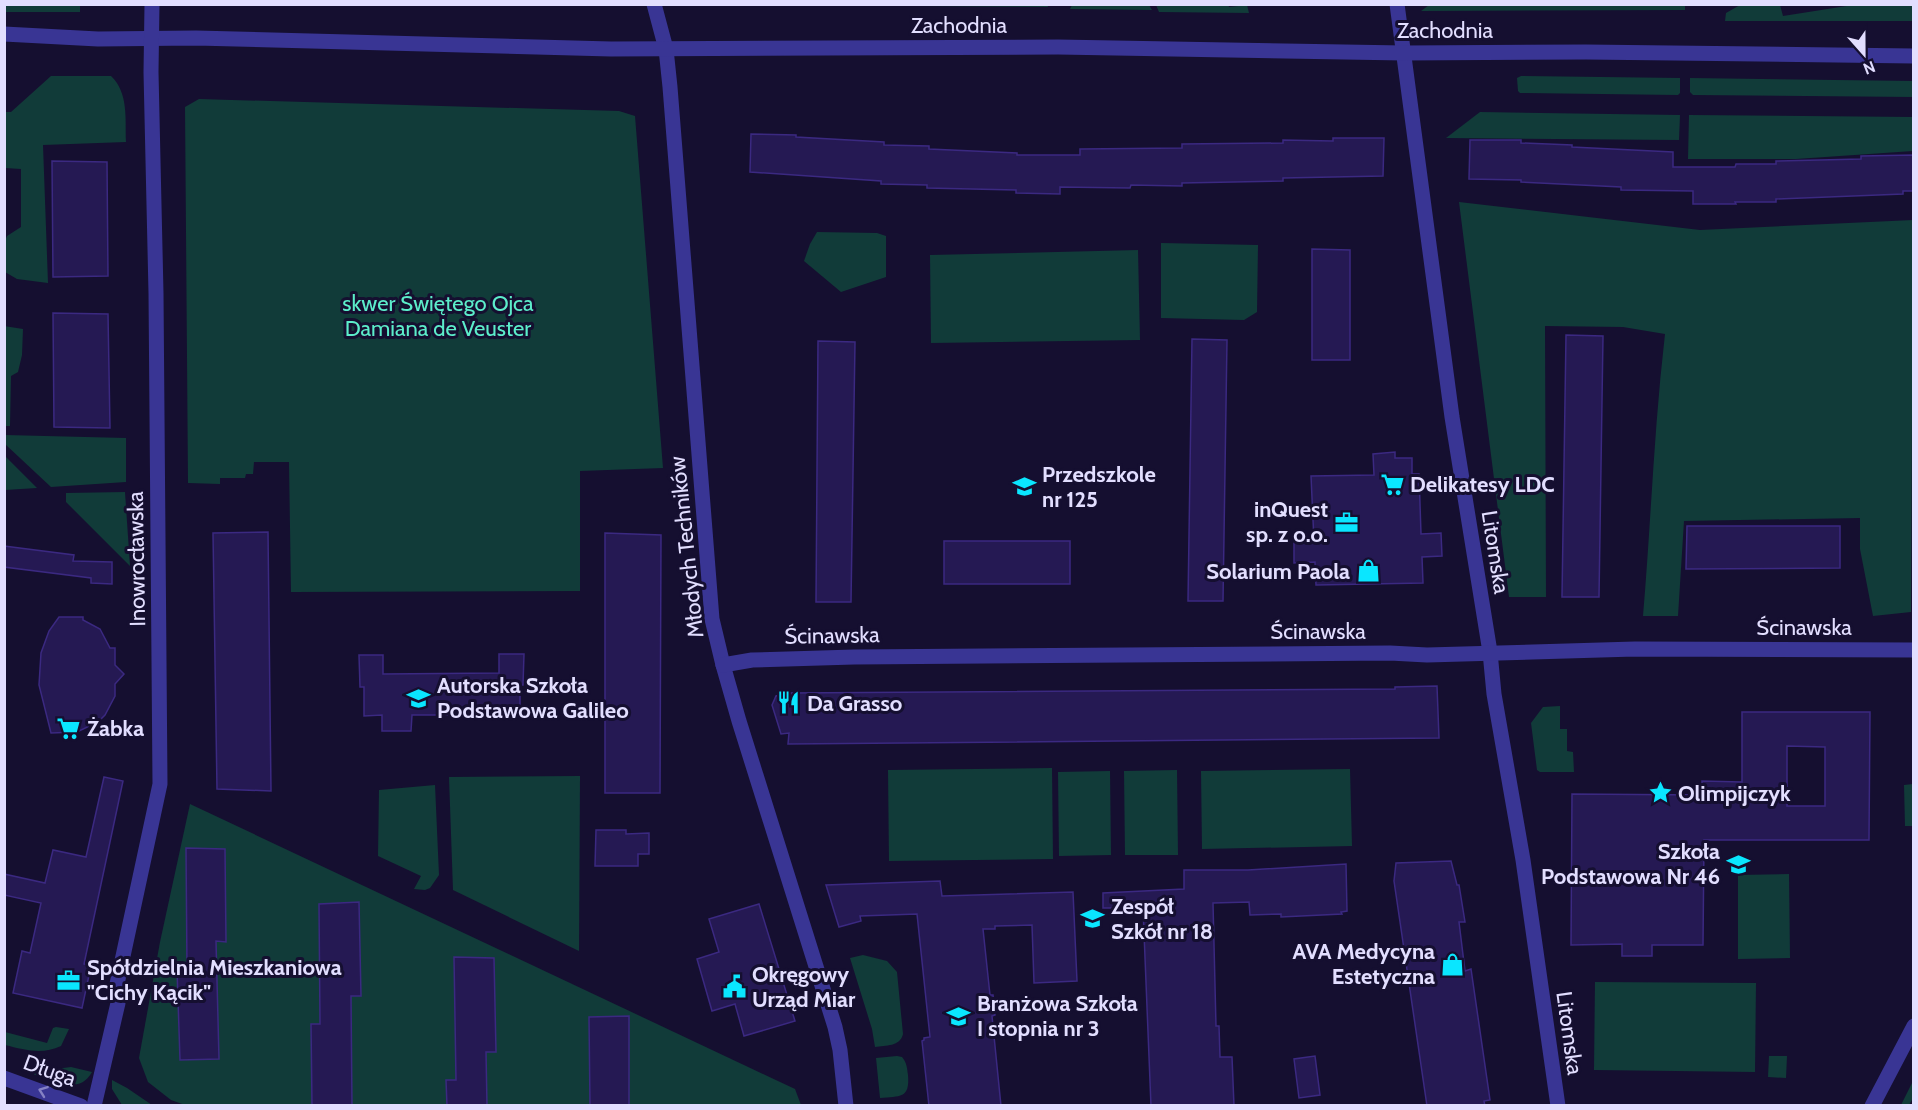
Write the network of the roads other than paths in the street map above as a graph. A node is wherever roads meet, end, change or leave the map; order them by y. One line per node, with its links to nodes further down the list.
1 (152, 4): 5 (street, Inowrocławska)
2 (654, 4): 6 (street, Młodych Techników)
3 (1397, 4): 7 (street, Litomska)
4 (4, 34): 5 (street, Zachodnia)
5 (151, 39): 6 (street, Zachodnia); 15 (street, Inowrocławska)
6 (666, 49): 7 (street, Zachodnia); 11 (street, Młodych Techników)
7 (1404, 53): 8 (street, Zachodnia); 10 (street, Litomska)
8 (1914, 56)
9 (1914, 650): 10 (street, Ścinawska)
10 (1490, 652): 11 (street, Ścinawska); 17 (street, Litomska)
11 (723, 665): 16 (street, Młodych Techników)
12 (1914, 1026): 18 (street)
13 (4, 1078): 14 (street, Długa, one-way to 13)
14 (81, 1106)
15 (94, 1106)
16 (846, 1106)
17 (1558, 1106)
18 (1872, 1106)

